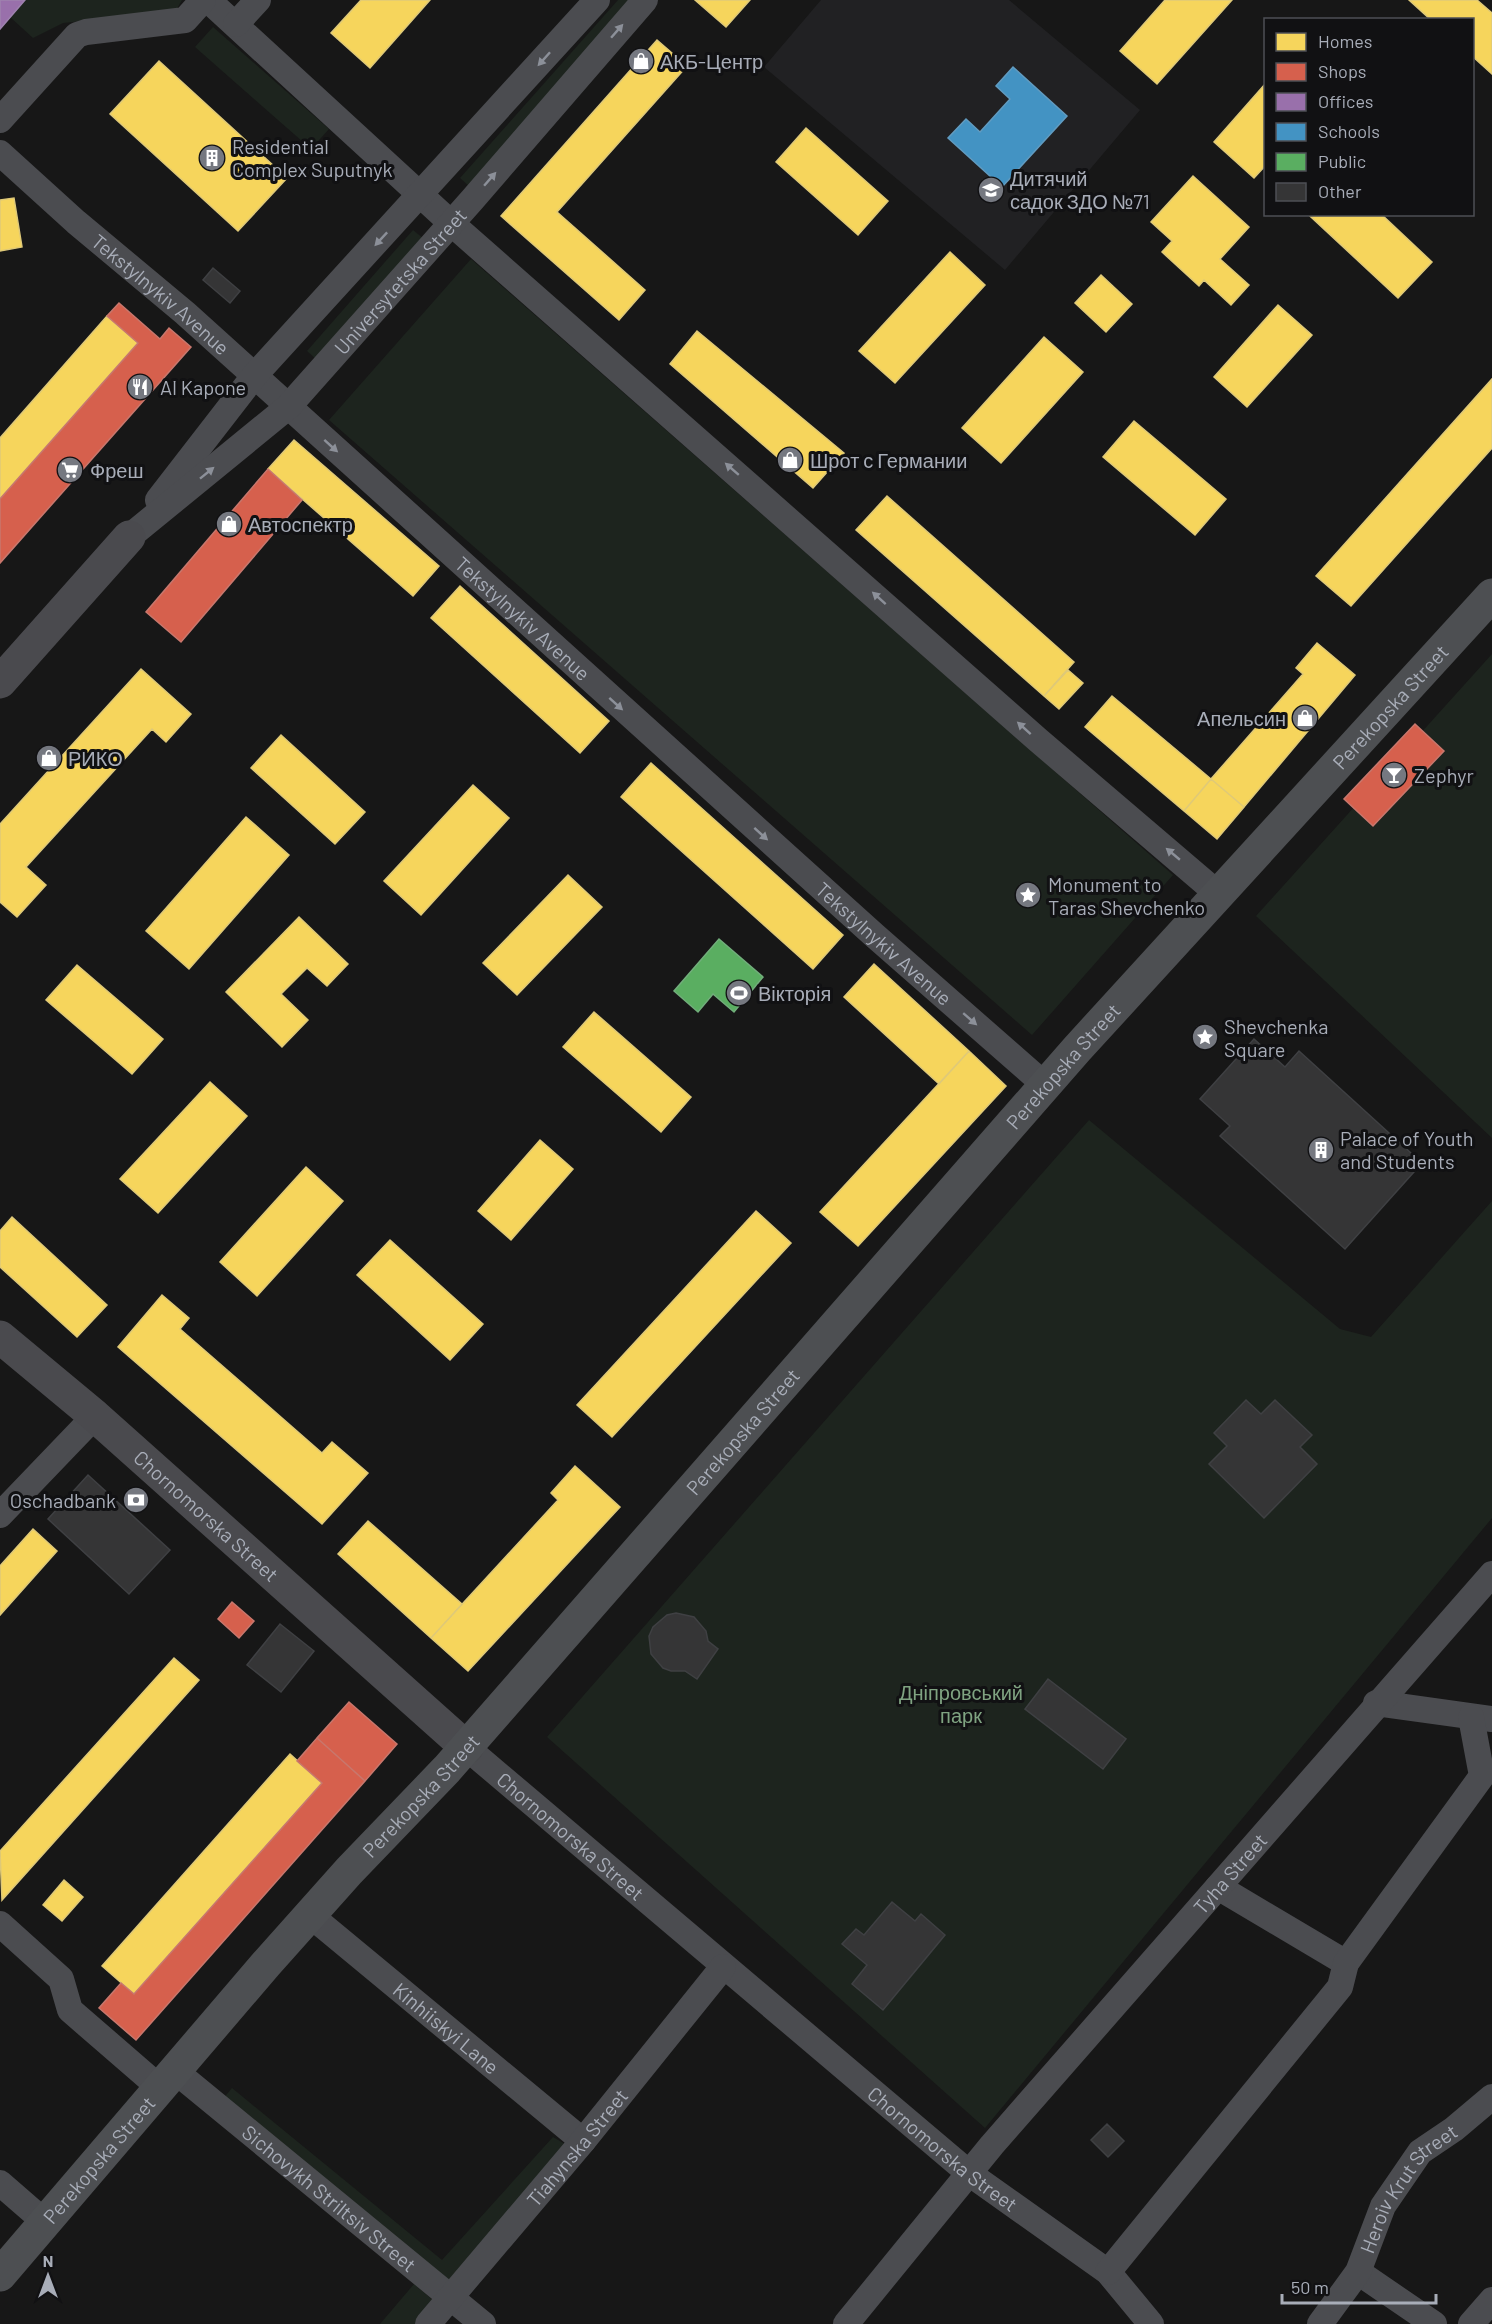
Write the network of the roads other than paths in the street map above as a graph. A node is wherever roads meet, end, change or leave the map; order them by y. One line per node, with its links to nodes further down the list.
1 (203, 0): 7 (street)
2 (208, 0): 6 (street)
3 (258, 0): 6 (street)
4 (597, 0): 9 (street, Universytetska Street, one-way to 9)
5 (645, 0): 10 (street, Universytetska Street, one-way to 5)
6 (236, 24): 9 (street)
7 (0, 120)
8 (0, 153): 11 (street, Tekstylnykiv Avenue)
9 (420, 195): 10 (street); 11 (street, Universytetska Street, one-way to 11)
10 (451, 223): 12 (street, Universytetska Street); 16 (street, one-way to 10)
11 (255, 376): 12 (street, Tekstylnykiv Avenue); 13 (street, Universytetska Street)
12 (288, 407): 13 (street, Universytetska Street, one-way to 12); 17 (street, Tekstylnykiv Avenue, one-way to 17)
13 (129, 537): 15 (street, Universytetska Street)
14 (1492, 595): 16 (main road, Perekopska Street)
15 (0, 682)
16 (1217, 892): 17 (main road, Perekopska Street)
17 (1045, 1085): 24 (main road, Perekopska Street)
18 (0, 1337): 19 (street, Chornomorska Street)
19 (95, 1416): 20 (street); 24 (street, Chornomorska Street)
20 (0, 1515)
21 (1492, 1574): 22 (street, Tyha Street)
22 (1376, 1703): 23 (street); 25 (street, Tyha Street)
23 (1481, 1718): 28 (street)
24 (466, 1748): 26 (main road, Perekopska Street); 29 (street, Chornomorska Street)
25 (1218, 1887): 28 (street); 33 (street, Tyha Street)
26 (310, 1915): 30 (main road, Perekopska Street); 32 (street, Kinhiiskyi Lane)
27 (0, 1924): 30 (street, Sichovykh Striltsiv Street)
28 (1346, 1963): 36 (street)
29 (723, 1967): 32 (street, Tiahynska Street); 33 (street, Chornomorska Street)
30 (167, 2080): 35 (main road, Perekopska Street); 39 (street, Sichovykh Striltsiv Street)
31 (1492, 2097): 37 (street, Heroiv Krut Street)
32 (583, 2141): 39 (street, Tiahynska Street)
33 (970, 2174): 36 (street, Chornomorska Street); 43 (street, Tyha Street)
34 (0, 2183): 35 (street)
35 (46, 2223): 38 (main road, Perekopska Street)
36 (1108, 2272): 44 (street, Chornomorska Street)
37 (1358, 2272): 45 (street, Heroiv Krut Street); 46 (street)
38 (0, 2276)
39 (449, 2298): 41 (street, Tiahynska Street); 42 (street, Sichovykh Striltsiv Street)
40 (1492, 2300): 47 (street)
41 (428, 2324)
42 (483, 2324)
43 (846, 2324)
44 (1151, 2324)
45 (1320, 2324)
46 (1434, 2324)
47 (1471, 2324)

